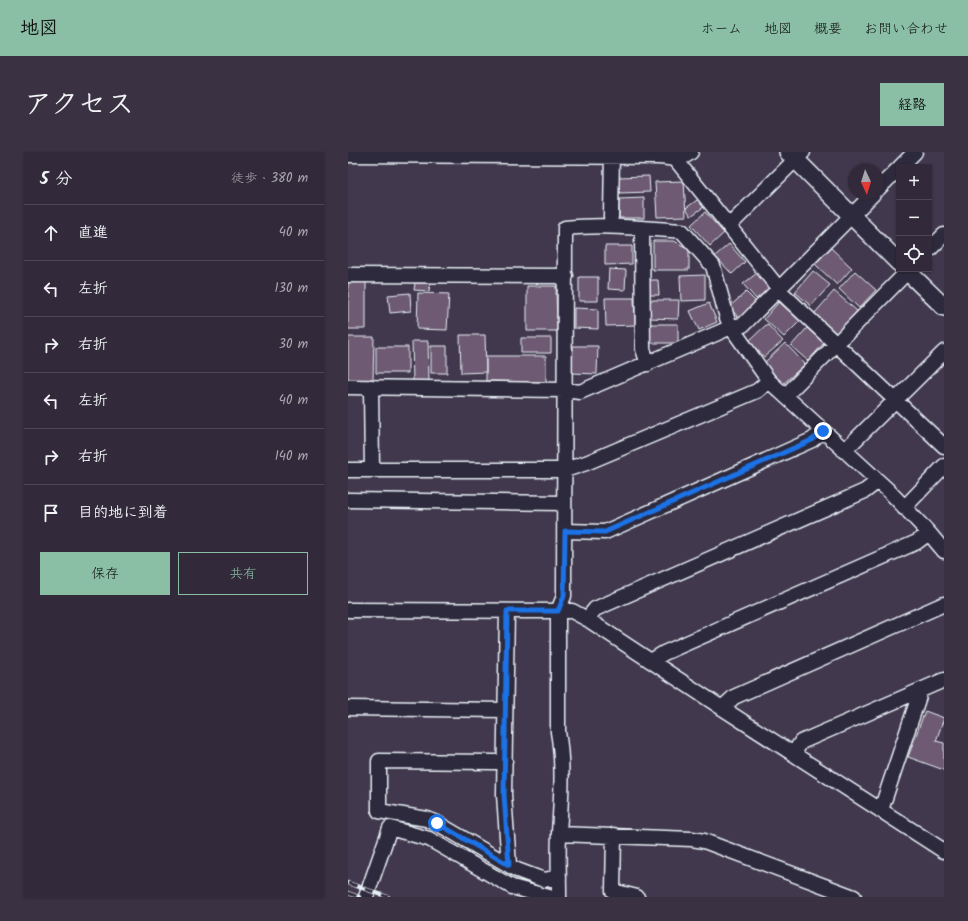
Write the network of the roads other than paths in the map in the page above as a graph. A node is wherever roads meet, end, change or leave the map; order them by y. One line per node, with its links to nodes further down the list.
1 (691, 152): 6 (street)
2 (915, 152): 7 (street)
3 (612, 154): 4 (street); 6 (street); 12 (street)
4 (348, 155)
5 (795, 155): 11 (street); 13 (street)
6 (675, 156): 13 (street)
7 (902, 164)
8 (896, 170): 9 (street)
9 (884, 183)
10 (867, 200): 11 (street)
11 (852, 215): 17 (street); 22 (street)
12 (611, 217)
13 (729, 226): 22 (street)
14 (642, 228): 21 (street); 24 (street); 27 (street)
15 (944, 235): 16 (street)
16 (932, 247)
17 (896, 259)
18 (901, 272): 25 (street)
19 (909, 272): 23 (street)
20 (348, 275): 21 (street)
21 (566, 276): 31 (street)
22 (779, 289): 24 (street); 25 (street)
23 (944, 307)
24 (731, 327): 27 (street); 28 (street)
25 (836, 345): 32 (street); 33 (street)
26 (944, 352): 33 (street)
27 (648, 364): 31 (street)
28 (769, 382): 32 (street); 40 (street)
29 (348, 387): 30 (street)
30 (371, 387): 31 (street); 39 (street)
31 (565, 390): 40 (street)
32 (785, 396): 34 (street)
33 (895, 400): 35 (street); 36 (street)
34 (823, 431): 36 (street); 45 (street)
35 (944, 446)
36 (844, 451): 41 (street)
37 (944, 466): 44 (street)
38 (348, 470): 39 (street)
39 (372, 470): 40 (street)
40 (565, 470): 43 (street)
41 (878, 481): 44 (street); 52 (street)
42 (348, 500): 43 (street)
43 (564, 502): 45 (street)
44 (904, 508): 46 (street)
45 (565, 531): 51 (street)
46 (929, 533): 47 (street); 53 (street)
47 (944, 551)
48 (944, 604): 57 (street)
49 (348, 610): 50 (street)
50 (507, 611): 51 (street); 58 (street)
51 (558, 611): 52 (street); 62 (street)
52 (587, 619): 53 (street)
53 (651, 661): 57 (street)
54 (944, 680): 55 (street)
55 (921, 690): 59 (street); 61 (street)
56 (348, 708): 58 (street)
57 (722, 708): 59 (street)
58 (505, 710): 60 (street)
59 (794, 753): 61 (street)
60 (505, 761): 65 (street); 65 (street)
61 (881, 810): 64 (street)
62 (559, 834): 63 (street); 66 (street)
63 (614, 835): 70 (street); 71 (street)
64 (944, 851)
65 (509, 865): 66 (street)
66 (559, 877): 69 (street)
67 (366, 897): 68 (street)
68 (549, 897)
69 (559, 897)
70 (638, 897)
71 (854, 897)

